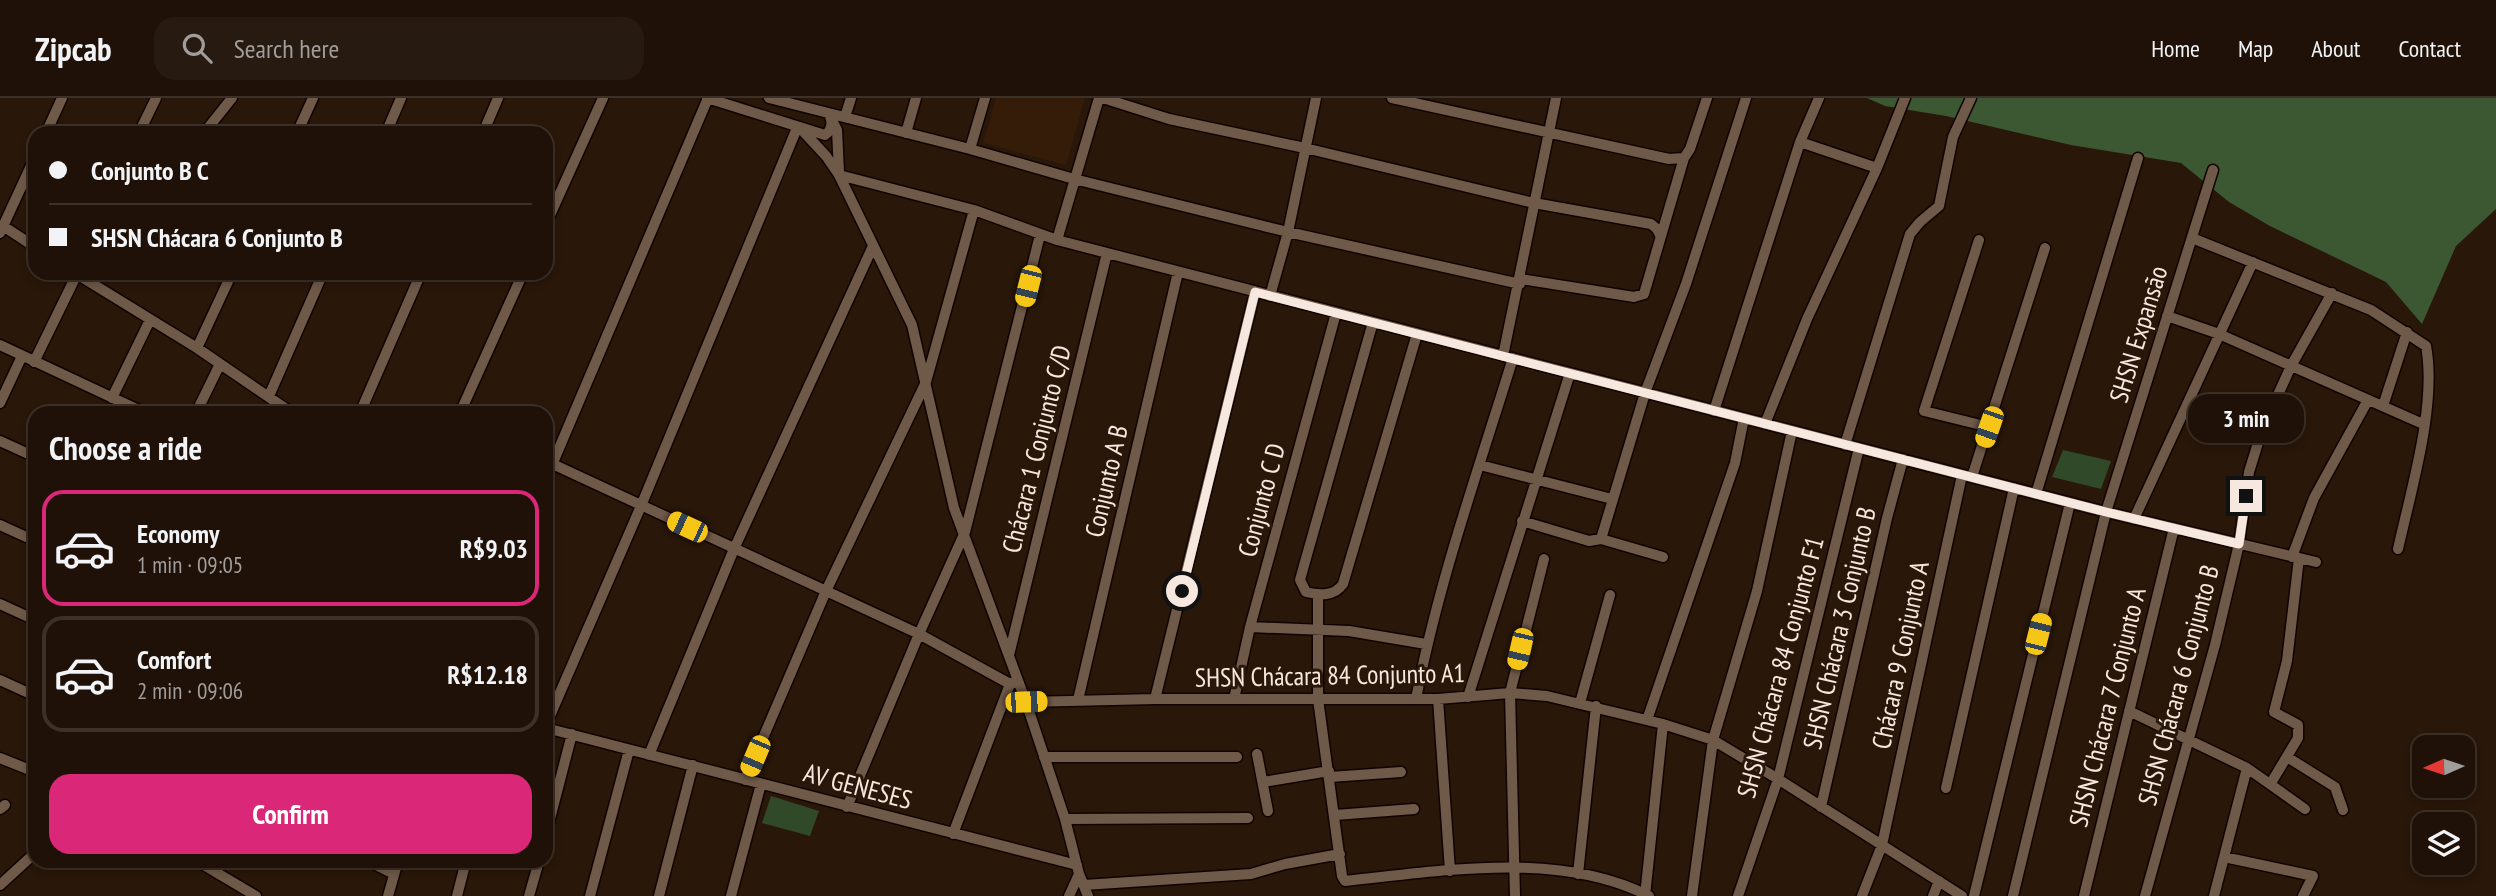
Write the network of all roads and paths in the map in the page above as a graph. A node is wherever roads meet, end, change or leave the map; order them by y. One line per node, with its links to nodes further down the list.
1 (62, 98): 24 (street)
2 (156, 98): 25 (street)
3 (232, 98): 26 (street)
4 (313, 98): 27 (street)
5 (401, 98): 28 (street)
6 (498, 98): 29 (street)
7 (603, 98): 44 (street)
8 (708, 98): 30 (street); 106 (street)
9 (851, 98): 23 (street)
10 (916, 98): 31 (street)
11 (985, 98): 35 (street)
12 (1101, 98): 34 (street); 42 (street)
13 (1316, 98): 34 (street)
14 (1391, 98): 32 (street)
15 (1556, 98): 32 (street)
16 (1707, 98): 36 (street)
17 (1746, 98): 85 (street)
18 (1818, 98): 33 (street)
19 (1905, 98): 38 (street)
20 (1971, 98): 103 (street)
21 (775, 99): 22 (street)
22 (831, 117): 23 (street); 30 (street); 41 (street)
23 (845, 117): 31 (street)
24 (49, 126)
25 (142, 126)
26 (210, 126)
27 (300, 126)
28 (389, 126)
29 (486, 126)
30 (799, 129): 41 (street); 116 (street)
31 (906, 133): 35 (street)
32 (1549, 134): 36 (street); 43 (street)
33 (1800, 142): 38 (street); 96 (street)
34 (1305, 148): 43 (street); 47 (street)
35 (970, 149): 42 (street)
36 (1684, 158): 49 (street)
37 (2138, 158): 113 (street)
38 (1877, 168): 98 (street)
39 (2213, 170): 50 (street, SHSN Expansão)
40 (28, 172): 46 (street)
41 (839, 175): 45 (street); 54 (street)
42 (1074, 179): 47 (street); 51 (street)
43 (1534, 203): 49 (street); 65 (street)
44 (553, 208)
45 (974, 210): 48 (street); 84 (street)
46 (2, 229): 53 (street)
47 (1288, 232): 65 (street); 68 (street)
48 (1040, 235): 51 (street); 122 (street)
49 (1660, 235): 65 (street)
50 (2192, 238): 57 (street); 70 (street, SHSN Expansão)
51 (1057, 240): 56 (street)
52 (1979, 240): 100 (street)
53 (28, 243)
54 (873, 246): 84 (street); 126 (street)
55 (2045, 248): 100 (street, Chácara 9 Conjunto A)
56 (1107, 253): 58 (street); 141 (street, Chácara 1 Conjunto C/D)
57 (2253, 262): 67 (street); 75 (street)
58 (1178, 272): 66 (street); 152 (street, Conjunto A B)
59 (73, 280): 80 (street)
60 (94, 280): 71 (street)
61 (229, 280): 77 (street)
62 (320, 280): 86 (street)
63 (418, 280): 93 (street)
64 (520, 280): 94 (street)
65 (1520, 282): 79 (street)
66 (1255, 292): 68 (street); 147 (street)
67 (2332, 293): 73 (street); 82 (street, SHSN Chácara 6 Conjunto B)
68 (1270, 296): 69 (street)
69 (1336, 313): 72 (street); 137 (street, Conjunto C D)
70 (2167, 316): 75 (street); 117 (street, SHSN Expansão)
71 (150, 320): 77 (street); 87 (street)
72 (1373, 322): 74 (street); 133 (street)
73 (2407, 332): 95 (street); 99 (street)
74 (1418, 334): 79 (street); 133 (street)
75 (2219, 334): 82 (street); 118 (street)
76 (0, 345): 78 (street)
77 (197, 348): 81 (street)
78 (22, 356): 80 (street); 89 (street)
79 (1508, 357): 83 (street); 109 (street)
80 (34, 362): 87 (street)
81 (220, 364): 86 (street); 91 (street)
82 (2291, 366): 88 (street); 125 (street, SHSN Chácara 6 Conjunto B)
83 (1570, 373): 85 (street); 111 (street)
84 (926, 382): 122 (street); 132 (street)
85 (1645, 393): 96 (street); 114 (street)
86 (269, 396): 92 (street)
87 (112, 398): 90 (street)
88 (2368, 400): 95 (street); 129 (street)
89 (0, 403)
90 (130, 406)
91 (199, 406)
92 (283, 406)
93 (363, 406)
94 (463, 406)
95 (2383, 406): 99 (street)
96 (1714, 411): 97 (street)
97 (1744, 418): 98 (street); 158 (street)
98 (1765, 424): 101 (street)
99 (2423, 424): 127 (street)
100 (1989, 427): 110 (street, Chácara 9 Conjunto A)
101 (1792, 431): 103 (street); 163 (street)
102 (0, 441): 105 (street)
103 (1846, 445): 104 (street)
104 (1859, 448): 107 (street); 176 (street, SHSN Chácara 84 Conjunto F1)
105 (28, 454)
106 (553, 454)
107 (1902, 459): 110 (street); 184 (street, SHSN Chácara 3 Conjunto B)
108 (553, 465): 116 (street)
109 (1480, 465): 111 (street); 140 (street)
110 (1967, 476): 112 (street); 193 (street, Chácara 9 Conjunto A)
111 (1535, 479): 114 (street); 119 (street)
112 (2014, 488): 113 (street); 181 (street)
113 (2036, 494): 115 (street)
114 (1612, 499): 124 (street)
115 (2070, 503): 117 (street); 225 (street)
116 (641, 506): 126 (street); 156 (street)
117 (2106, 512): 118 (street); 226 (street, SHSN Expansão)
118 (2134, 519): 121 (street)
119 (1522, 521): 124 (street); 146 (street)
120 (0, 525): 123 (street)
121 (2174, 528): 125 (street); 157 (street, SHSN Chácara 7 Conjunto A)
122 (965, 532): 139 (street); 141 (street)
123 (28, 538)
124 (1601, 539): 128 (street)
125 (2239, 544): 129 (street); 162 (street, SHSN Chácara 6 Conjunto B)
126 (734, 549): 132 (street); 166 (street)
127 (2398, 549)
128 (1663, 557)
129 (2296, 558): 131 (street); 169 (street)
130 (1544, 559): 145 (street)
131 (2316, 562)
132 (826, 591): 139 (street); 177 (street)
133 (1318, 594): 138 (street)
134 (1610, 595): 154 (street)
135 (0, 604): 136 (street)
136 (28, 617)
137 (1250, 628): 138 (street); 148 (street, Conjunto C D)
138 (1318, 631): 140 (street); 149 (street)
139 (919, 634): 143 (street); 183 (street)
140 (1426, 645): 150 (street)
141 (1009, 655): 143 (street)
142 (0, 680): 144 (street)
143 (1014, 682): 153 (street); 192 (street)
144 (28, 693)
145 (1510, 694): 146 (street, SHSN Chácara 84 Conjunto A1); 154 (street, SHSN Chácara 84 Conjunto A1); 197 (street)
146 (1468, 697): 151 (street, SHSN Chácara 84 Conjunto A1)
147 (1155, 699): 148 (street, SHSN Chácara 84 Conjunto A1); 152 (street, SHSN Chácara 84 Conjunto A1)
148 (1234, 699): 149 (street, SHSN Chácara 84 Conjunto A1)
149 (1318, 699): 150 (street, SHSN Chácara 84 Conjunto A1); 175 (street)
150 (1416, 699): 151 (street, SHSN Chácara 84 Conjunto A1)
151 (1438, 699): 204 (street)
152 (1078, 701): 153 (street, SHSN Chácara 84 Conjunto A1)
153 (1026, 702): 167 (street)
154 (1580, 703): 155 (street, SHSN Chácara 84 Conjunto A1)
155 (1596, 706): 158 (street, SHSN Chácara 84 Conjunto A1); 206 (street)
156 (553, 711)
157 (2129, 711): 162 (street); 227 (street, SHSN Chácara 7 Conjunto A)
158 (1647, 720): 159 (street, SHSN Chácara 84 Conjunto A1)
159 (1663, 724): 163 (street, SHSN Chácara 84 Conjunto A1); 210 (street)
160 (553, 729): 161 (street, AV GENESES)
161 (572, 734): 164 (street, AV GENESES); 182 (street)
162 (2189, 738): 172 (street); 228 (street, SHSN Chácara 6 Conjunto B)
163 (1713, 740): 176 (street, SHSN Chácara 84 Conjunto A1); 220 (street)
164 (629, 750): 166 (street, AV GENESES); 215 (street)
165 (1257, 754): 178 (street)
166 (649, 755): 171 (street, AV GENESES)
167 (1044, 757): 168 (street); 191 (street)
168 (1237, 757)
169 (2287, 757): 179 (street); 187 (street)
170 (0, 758): 173 (street)
171 (693, 765): 177 (street, AV GENESES); 216 (street)
172 (2246, 768): 179 (street); 195 (street)
173 (28, 769)
174 (1401, 772): 175 (street)
175 (1329, 774): 178 (street); 189 (street)
176 (1778, 779): 184 (street, SHSN Chácara 84 Conjunto A1); 221 (street, SHSN Chácara 84 Conjunto F1)
177 (745, 780): 180 (street, AV GENESES)
178 (1263, 782): 188 (street)
179 (2271, 783): 186 (street)
180 (761, 784): 183 (street, AV GENESES); 217 (street)
181 (1946, 788)
182 (553, 807)
183 (847, 807): 192 (street, AV GENESES)
184 (1821, 807): 193 (street, SHSN Chácara 84 Conjunto A1)
185 (1414, 809): 189 (street)
186 (2305, 809)
187 (2343, 810)
188 (1268, 811)
189 (1335, 814): 194 (street)
190 (1248, 818): 191 (street)
191 (1065, 819): 203 (street)
192 (953, 834): 203 (street, AV GENESES)
193 (1882, 845): 207 (street, SHSN Chácara 84 Conjunto A1); 222 (street, Chácara 9 Conjunto A)
194 (1340, 854): 204 (street); 209 (street)
195 (2224, 857): 229 (street); 230 (street)
196 (28, 859): 208 (street)
197 (1516, 866): 204 (street); 206 (street); 219 (street)
198 (209, 868): 211 (street)
199 (382, 868): 205 (street)
200 (396, 868): 205 (street)
201 (464, 868): 213 (street)
202 (537, 868): 214 (street)
203 (1078, 870): 209 (street); 218 (street)
204 (1450, 871)
205 (394, 874): 212 (street)
206 (1578, 874): 210 (street)
207 (1939, 881): 223 (street); 224 (street, SHSN Chácara 84 Conjunto A1)
208 (0, 885)
209 (1086, 891)
210 (1647, 895)
211 (256, 896)
212 (388, 896)
213 (457, 896)
214 (530, 896)
215 (590, 896)
216 (659, 896)
217 (731, 896)
218 (1069, 896)
219 (1515, 896)
220 (1692, 896)
221 (1738, 896)
222 (1862, 896)
223 (1933, 896)
224 (1962, 896)
225 (1973, 896)
226 (2013, 896)
227 (2084, 896)
228 (2145, 896)
229 (2214, 896)
230 (2303, 896)

